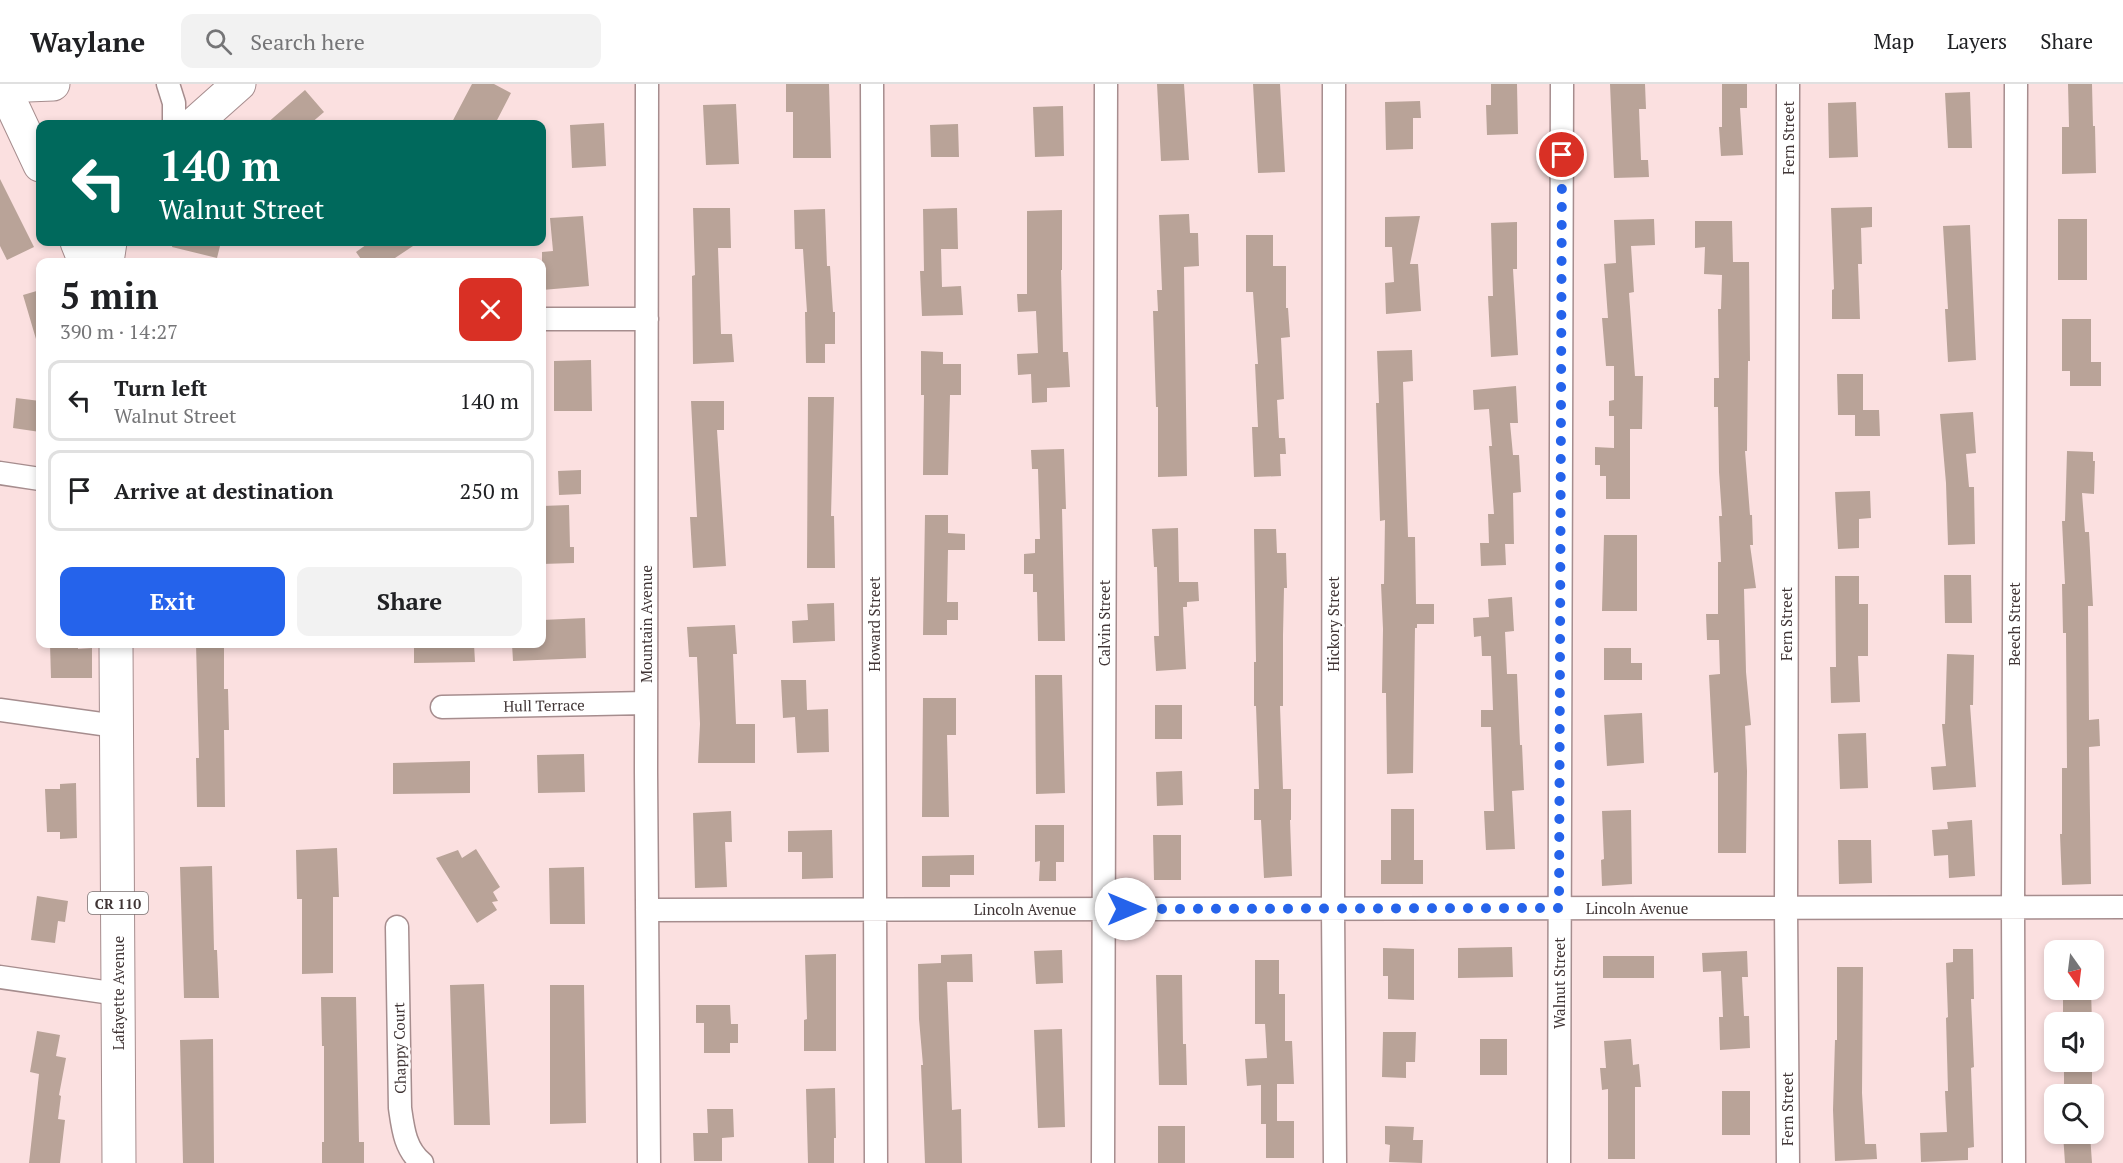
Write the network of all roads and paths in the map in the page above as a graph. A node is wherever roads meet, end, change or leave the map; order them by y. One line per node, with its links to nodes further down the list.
1 (53, 84): 11 (main road)
2 (168, 84): 12 (street)
3 (239, 84): 13 (main road)
4 (647, 84): 16 (street, Mountain Avenue)
5 (872, 84): 31 (street, Howard Street)
6 (1106, 84): 28 (street, Calvin Street)
7 (1334, 84): 29 (street, Hickory Street)
8 (1562, 84): 25 (street, Walnut Street)
9 (1788, 84): 26 (street, Fern Street)
10 (2016, 84): 27 (street, Beech Street)
11 (2, 85): 14 (main road)
12 (174, 120)
13 (198, 120)
14 (36, 157)
15 (546, 319): 16 (street)
16 (646, 319): 20 (street, Mountain Avenue)
17 (0, 473): 18 (street)
18 (36, 478)
19 (116, 648): 23 (main road, Lafayette Avenue / CR 110)
20 (646, 703): 21 (street, Hull Terrace); 30 (street, Mountain Avenue)
21 (442, 707)
22 (0, 710): 23 (street)
23 (116, 726): 34 (main road, Lafayette Avenue / CR 110)
24 (2123, 907): 27 (street, Lincoln Avenue)
25 (1559, 908): 26 (street, Lincoln Avenue); 29 (street, Lincoln Avenue); 41 (street, Walnut Street)
26 (1786, 908): 27 (street, Lincoln Avenue); 42 (street, Fern Street)
27 (2013, 908): 43 (street, Beech Street)
28 (1103, 909): 29 (street, Lincoln Avenue); 31 (street, Lincoln Avenue); 39 (street, Calvin Street)
29 (1333, 909): 40 (street, Hickory Street)
30 (647, 910): 31 (street, Lincoln Avenue); 37 (street, Mountain Avenue)
31 (874, 910): 38 (street, Howard Street)
32 (397, 927): 36 (street, Chappy Court)
33 (0, 977): 34 (street)
34 (118, 994): 35 (main road, Lafayette Avenue / CR 110)
35 (119, 1163)
36 (422, 1163)
37 (649, 1163)
38 (876, 1163)
39 (1103, 1163)
40 (1335, 1163)
41 (1559, 1163)
42 (1788, 1163)
43 (2014, 1163)

